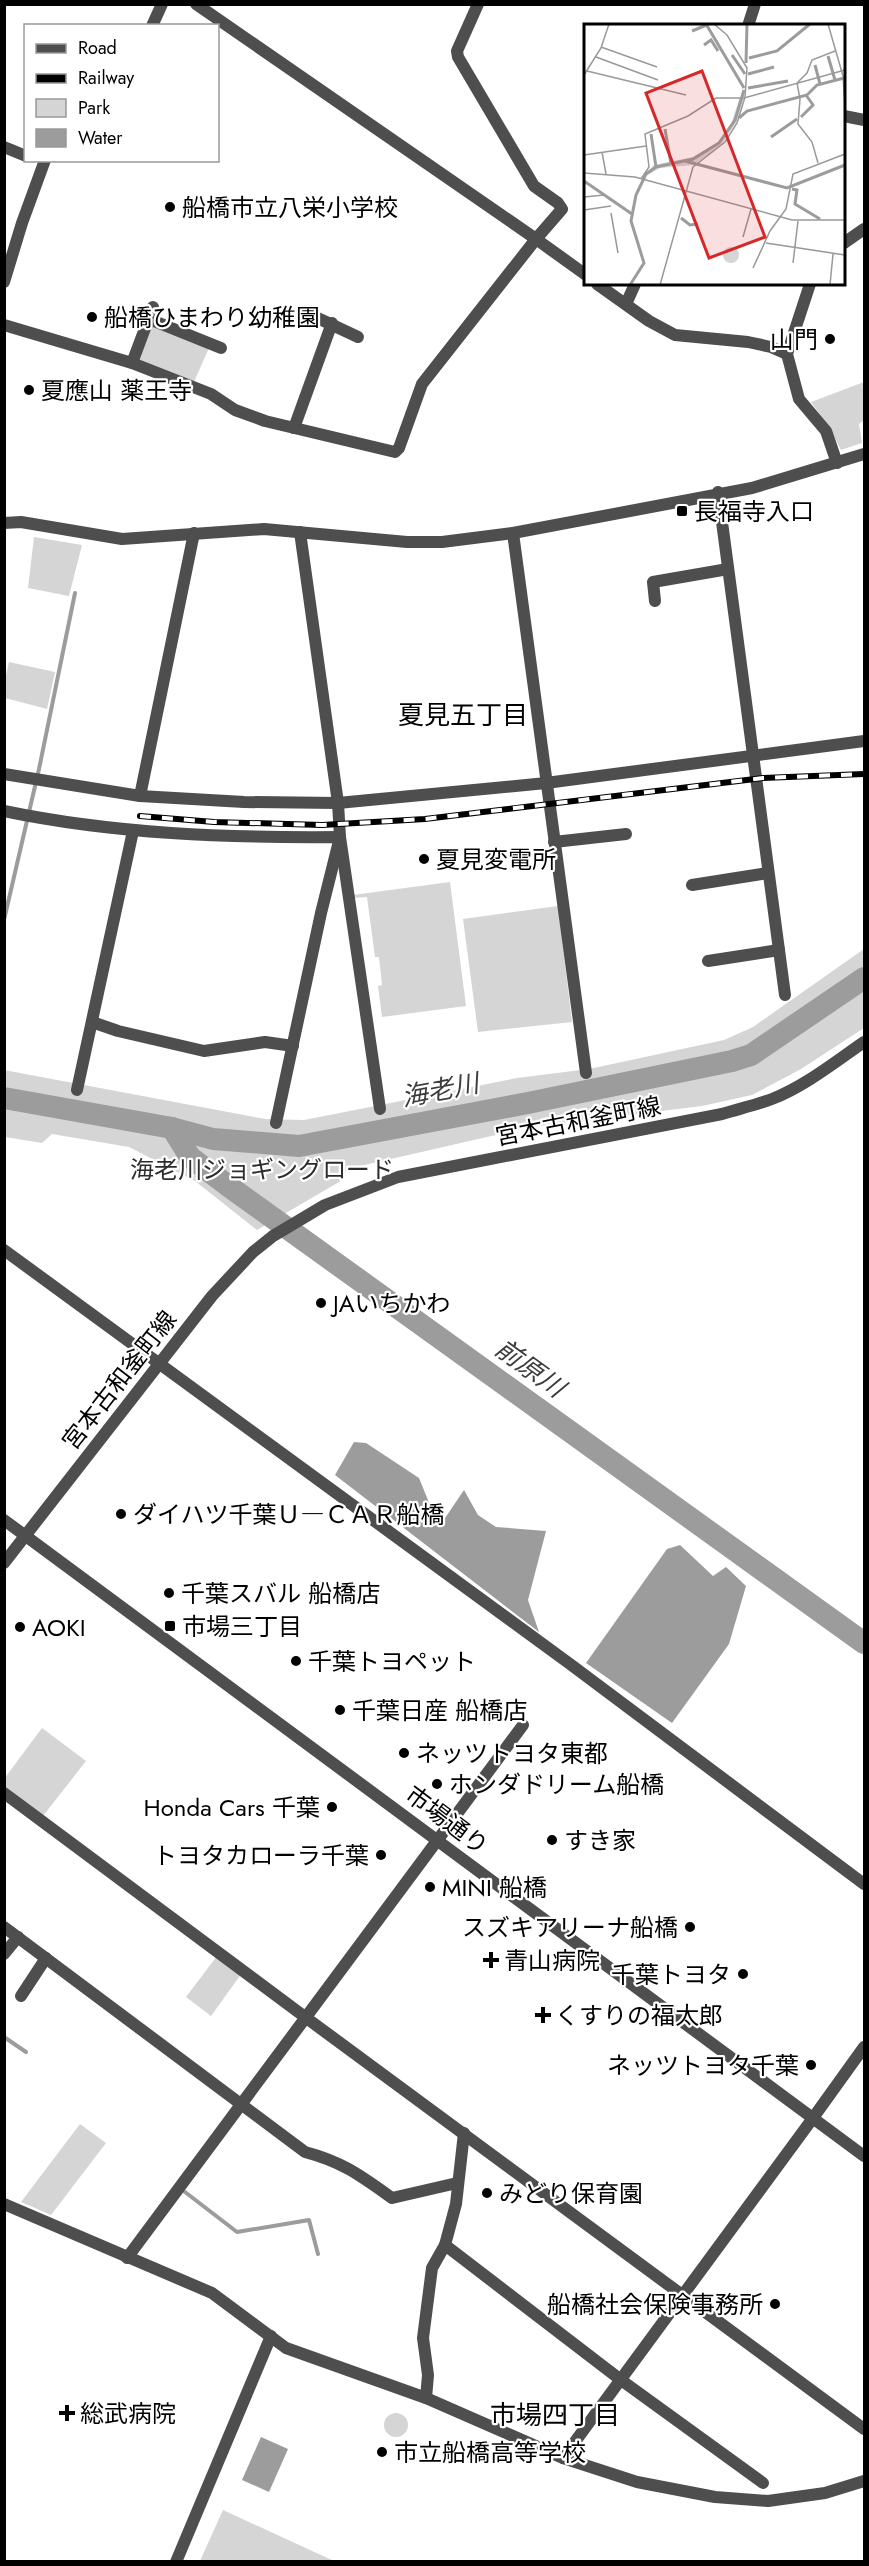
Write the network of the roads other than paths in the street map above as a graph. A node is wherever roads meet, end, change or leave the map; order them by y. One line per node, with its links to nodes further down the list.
1 (162, 4): 5 (street)
2 (196, 4): 13 (street)
3 (478, 4): 13 (street)
4 (755, 4): 6 (street)
5 (153, 24)
6 (749, 24)
7 (845, 116): 8 (street)
8 (864, 120)
9 (4, 147): 10 (street)
10 (24, 155)
11 (41, 162): 15 (street)
12 (864, 228): 14 (street)
13 (536, 238): 16 (street); 31 (street)
14 (845, 242)
15 (8, 257): 17 (street)
16 (584, 274)
17 (4, 282)
18 (598, 285): 21 (street)
19 (635, 285): 21 (street)
20 (810, 285): 29 (street)
21 (626, 304): 29 (street)
22 (153, 307): 24 (street)
23 (309, 314): 25 (street)
24 (148, 322): 28 (street); 30 (street)
25 (332, 323): 27 (street); 31 (street)
26 (4, 324): 30 (street)
27 (358, 337)
28 (221, 348)
29 (787, 354): 33 (street)
30 (132, 363): 31 (street)
31 (294, 428)
32 (864, 454): 33 (street)
33 (837, 463): 34 (street)
34 (718, 492): 38 (street); 39 (street)
35 (4, 524): 37 (street)
36 (300, 532): 37 (street); 38 (street); 46 (street)
37 (194, 533): 45 (street)
38 (513, 533): 44 (street)
39 (728, 569): 40 (street); 42 (street)
40 (656, 601)
41 (864, 741): 42 (street)
42 (752, 756): 44 (street); 52 (street)
43 (4, 774): 45 (street)
44 (546, 783): 46 (street); 51 (street)
45 (140, 796): 46 (street)
46 (338, 803): 50 (street)
47 (4, 811): 48 (street)
48 (133, 831): 50 (street); 57 (street)
49 (626, 834): 51 (street)
50 (340, 837): 59 (street); 62 (street)
51 (554, 842): 60 (street)
52 (768, 873): 53 (street); 54 (street)
53 (692, 885)
54 (779, 950): 55 (street); 56 (street)
55 (708, 961)
56 (785, 995)
57 (92, 1022): 59 (street); 61 (street)
58 (864, 1042): 65 (street, 宮本古和釜町線)
59 (293, 1046): 63 (street)
60 (586, 1073)
61 (77, 1090)
62 (380, 1109)
63 (276, 1124)
64 (4, 1250): 65 (street)
65 (157, 1364): 67 (street, 宮本古和釜町線); 72 (street)
66 (4, 1520): 67 (street, 市場通り)
67 (26, 1535): 68 (street, 宮本古和釜町線); 71 (street, 市場通り)
68 (4, 1563)
69 (523, 1725): 71 (street)
70 (4, 1793): 78 (street)
71 (437, 1839): 78 (street); 81 (street, 市場通り)
72 (864, 1884)
73 (4, 1927): 74 (street)
74 (18, 1937): 75 (street); 76 (street)
75 (4, 1954)
76 (46, 1958): 77 (street); 80 (street)
77 (21, 1995)
78 (304, 2017): 80 (street); 82 (street)
79 (864, 2047): 81 (street)
80 (241, 2103): 84 (street); 87 (street)
81 (813, 2118): 83 (street, 市場通り); 88 (street)
82 (464, 2133): 84 (street); 88 (street)
83 (864, 2156)
84 (457, 2183): 86 (street)
85 (4, 2204): 87 (street)
86 (445, 2245): 90 (street); 91 (street)
87 (127, 2258): 89 (street)
88 (684, 2294): 90 (street); 92 (street)
89 (271, 2336): 91 (street); 96 (street)
90 (621, 2380): 93 (street); 95 (street)
91 (426, 2398): 93 (street)
92 (864, 2429)
93 (563, 2458): 94 (street)
94 (864, 2481)
95 (763, 2483)
96 (176, 2562)

